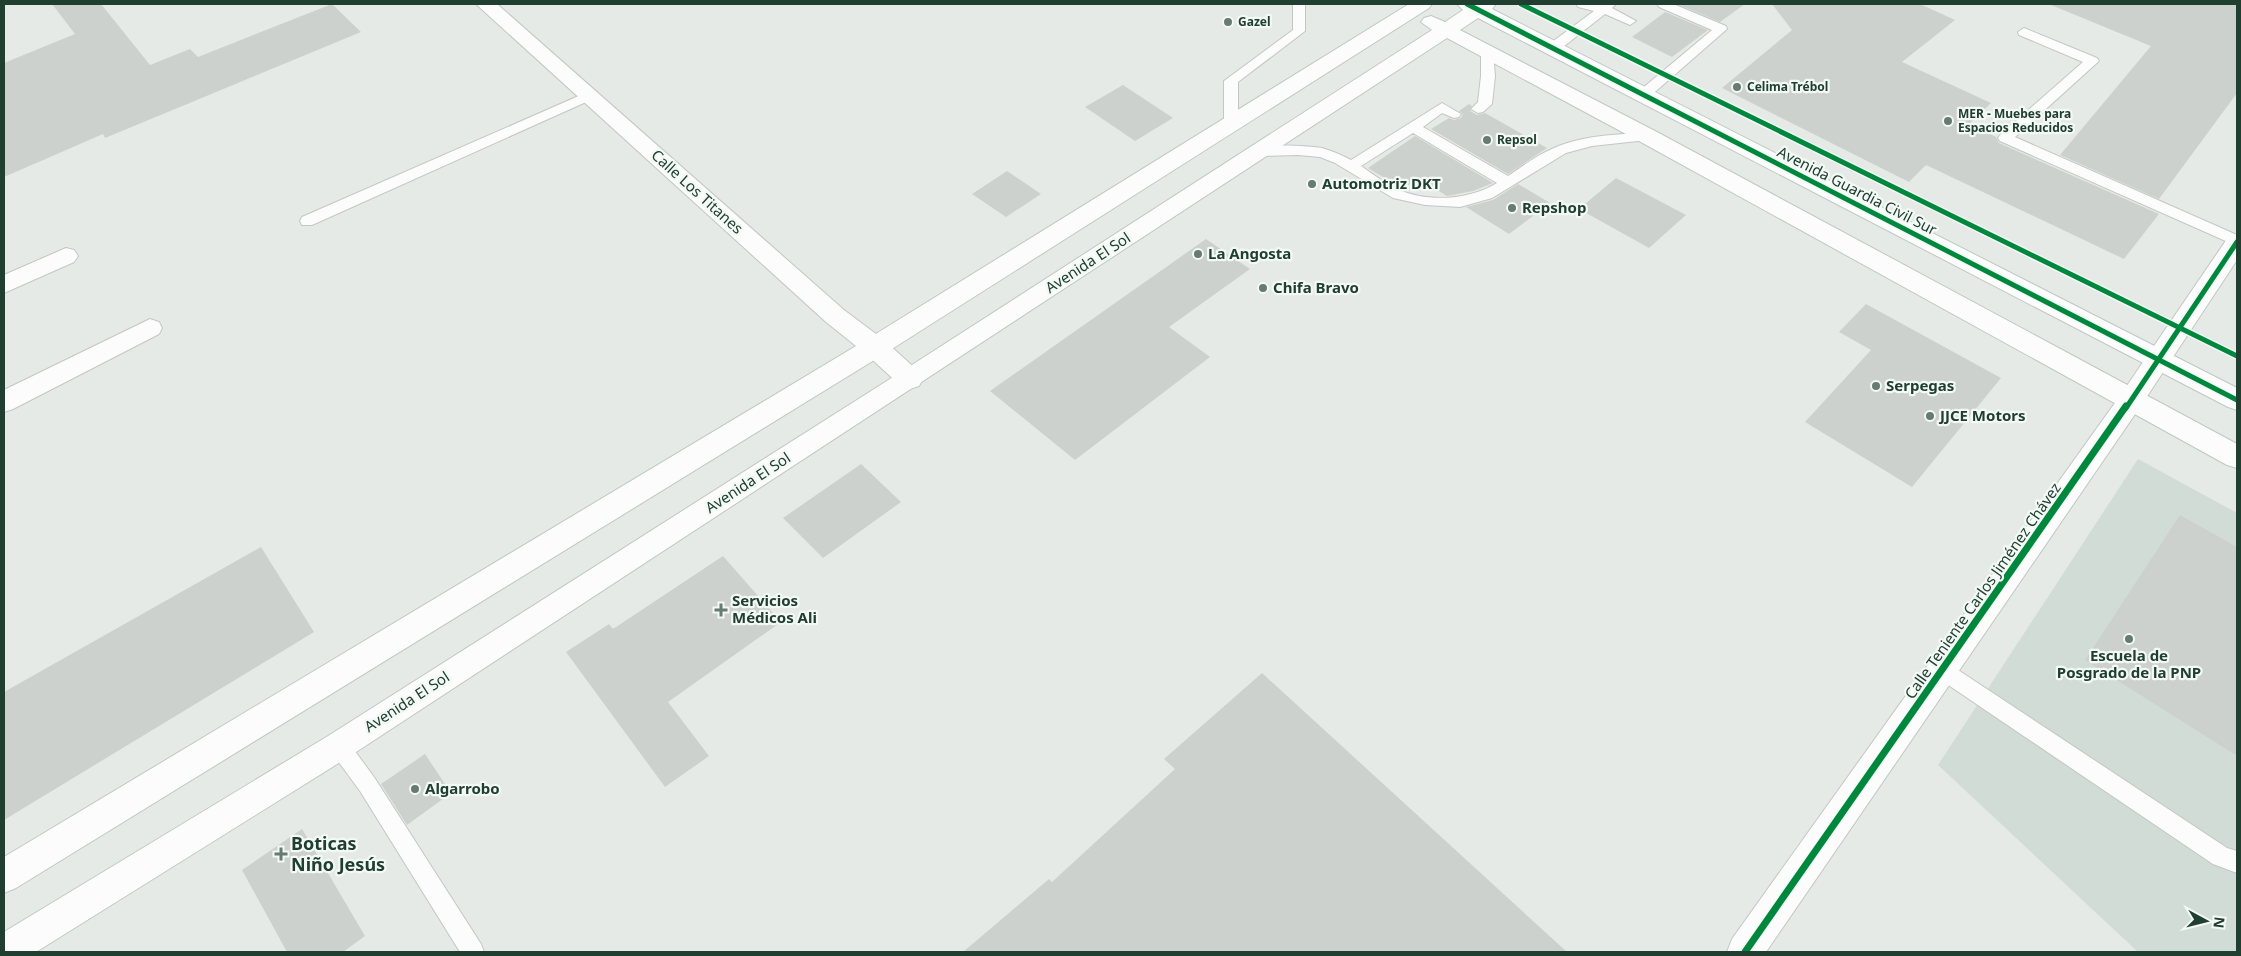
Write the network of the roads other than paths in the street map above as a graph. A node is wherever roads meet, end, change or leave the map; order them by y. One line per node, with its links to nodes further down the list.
1 (486, 4): 13 (main road, Calle Los Titanes)
2 (1299, 4): 17 (lane)
3 (1582, 4): 7 (lane)
4 (1663, 4): 14 (lane)
5 (1411, 6): 9 (main road); 17 (main road)
6 (1477, 6): 9 (main road, Avenida El Sol); 11 (main road, Avenida Guardia Civil Sur)
7 (1607, 6): 8 (lane); 11 (lane)
8 (1630, 21)
9 (1445, 30): 12 (main road); 20 (main road, Avenida El Sol)
10 (2024, 32): 24 (lane)
11 (1552, 48): 14 (main road, Avenida Guardia Civil Sur)
12 (1487, 52): 15 (lane); 19 (main road)
13 (590, 95): 23 (lane); 28 (main road, Calle Los Titanes)
14 (1643, 95): 29 (main road, Avenida Guardia Civil Sur)
15 (1478, 109)
16 (1454, 114): 18 (lane)
17 (1231, 124): 28 (main road)
18 (1413, 126): 21 (lane); 22 (lane)
19 (1647, 136): 22 (lane); 31 (main road)
20 (1257, 152): 21 (lane); 30 (main road, Avenida El Sol)
21 (1350, 167): 22 (lane)
22 (1508, 183)
23 (307, 221)
24 (2237, 241): 29 (main road, Calle Teniente Carlos Jiménez Chávez)
25 (66, 256): 26 (main road)
26 (4, 284)
27 (150, 328): 33 (main road)
28 (875, 347): 30 (main road, Calle Los Titanes); 38 (main road)
29 (2159, 360): 31 (main road, Calle Teniente Carlos Jiménez Chávez); 32 (main road, Avenida Guardia Civil Sur)
30 (910, 378): 36 (main road, Avenida El Sol)
31 (2131, 400): 34 (main road); 35 (main road, Calle Teniente Carlos Jiménez Chávez)
32 (2237, 400)
33 (4, 402)
34 (2237, 457)
35 (1942, 670): 37 (lane); 41 (main road, Calle Teniente Carlos Jiménez Chávez)
36 (339, 746): 39 (main road, Avenida El Sol); 40 (lane)
37 (2237, 862)
38 (4, 876)
39 (4, 952)
40 (473, 952)
41 (1745, 952)

